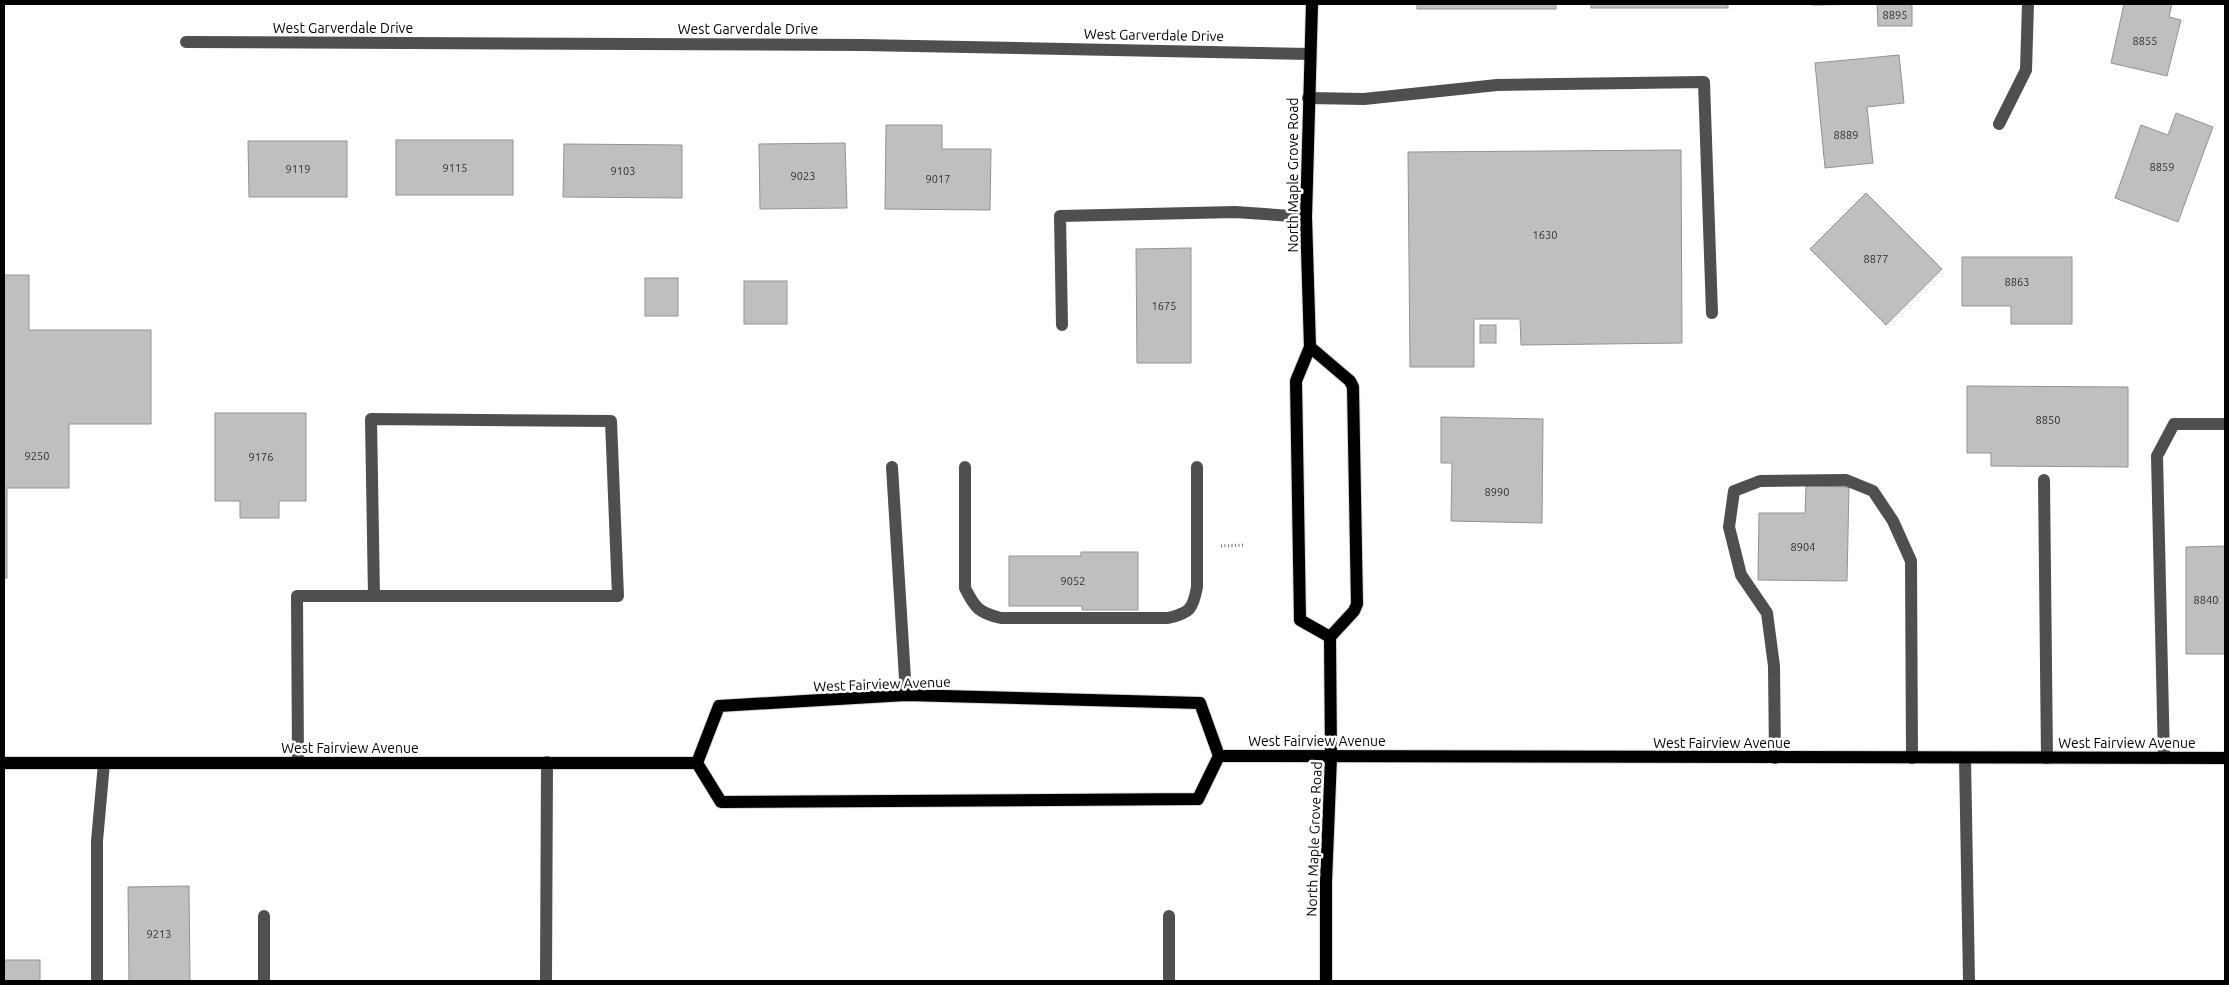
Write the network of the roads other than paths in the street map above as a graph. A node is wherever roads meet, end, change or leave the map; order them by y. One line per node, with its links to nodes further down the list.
1 (1312, 4): 4 (main road, North Maple Grove Road)
2 (2028, 4): 6 (street)
3 (186, 42): 4 (street, West Garverdale Drive)
4 (1310, 54): 5 (main road, North Maple Grove Road)
5 (1308, 98): 7 (main road, North Maple Grove Road); 8 (street)
6 (1999, 124)
7 (1306, 218): 9 (street); 10 (main road, North Maple Grove Road)
8 (1712, 313)
9 (1062, 325)
10 (1310, 347): 17 (main road, North Maple Grove Road); 17 (main road)
11 (2225, 424): 25 (street)
12 (892, 467): 18 (street)
13 (965, 467): 14 (street)
14 (1197, 467)
15 (2044, 480): 24 (street)
16 (374, 596): 16 (street); 30 (street)
17 (1330, 637): 20 (main road, North Maple Grove Road)
18 (906, 695): 19 (main road, West Fairview Avenue); 31 (main road, West Fairview Avenue)
19 (1219, 756): 20 (main road, West Fairview Avenue); 31 (main road)
20 (1331, 757): 21 (main road, West Fairview Avenue); 38 (main road, North Maple Grove Road)
21 (1776, 758): 22 (main road, West Fairview Avenue); 22 (street)
22 (1912, 758): 23 (main road, West Fairview Avenue)
23 (1965, 758): 24 (main road, West Fairview Avenue); 39 (street)
24 (2047, 758): 25 (main road, West Fairview Avenue)
25 (2164, 758): 26 (main road, West Fairview Avenue)
26 (2225, 758)
27 (547, 762): 30 (main road, West Fairview Avenue); 31 (main road, West Fairview Avenue); 36 (street)
28 (4, 763): 29 (main road, West Fairview Avenue)
29 (104, 763): 30 (main road, West Fairview Avenue); 34 (street)
30 (298, 763)
31 (697, 763)
32 (264, 916): 35 (street)
33 (1169, 916): 37 (street)
34 (97, 981)
35 (264, 981)
36 (546, 981)
37 (1169, 981)
38 (1326, 981)
39 (1969, 981)

